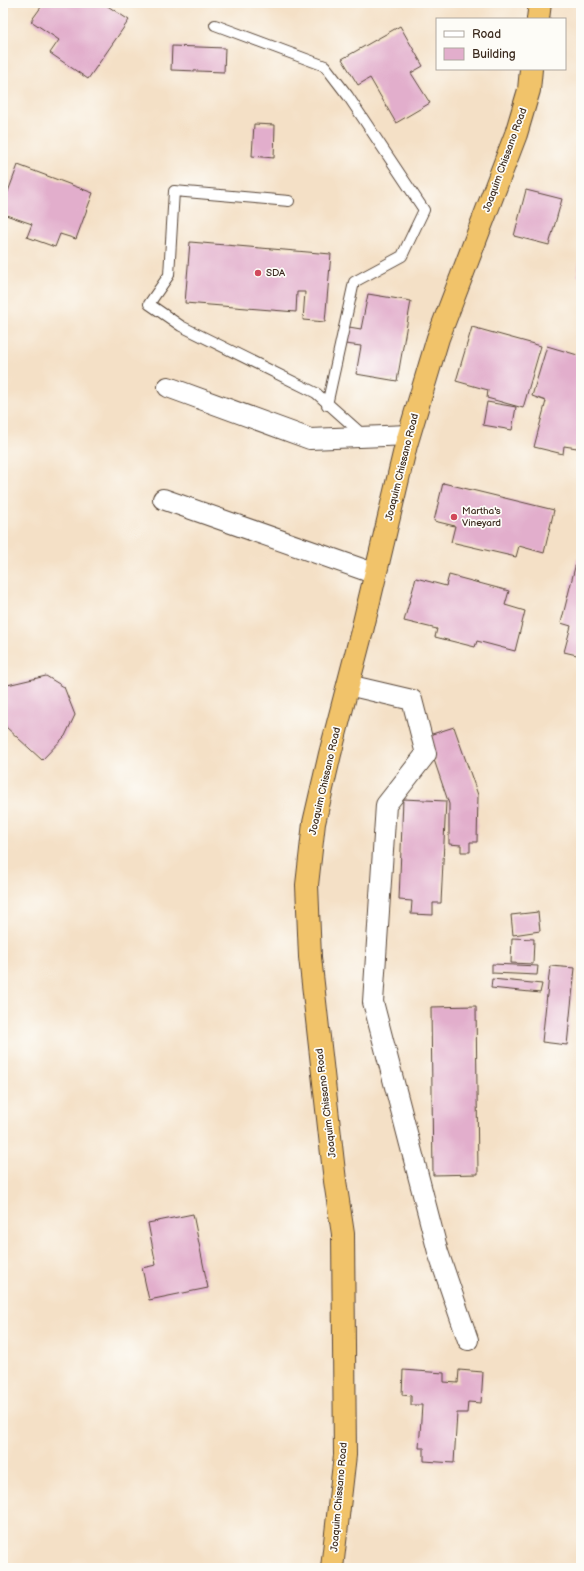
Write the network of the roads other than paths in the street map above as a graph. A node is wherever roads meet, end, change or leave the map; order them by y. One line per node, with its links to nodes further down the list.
1 (540, 3): 2 (highway)
2 (538, 18)
3 (215, 24): 7 (lane)
4 (531, 70): 8 (highway, Joaquim Chissano Road)
5 (289, 201): 7 (lane)
6 (168, 387): 9 (street)
7 (327, 405): 9 (lane)
8 (409, 435): 9 (street); 11 (highway, Joaquim Chissano Road)
9 (365, 436)
10 (164, 499): 11 (street)
11 (376, 574): 12 (highway, Joaquim Chissano Road)
12 (348, 684): 13 (street); 14 (highway, Joaquim Chissano Road)
13 (468, 1340)
14 (332, 1568)

